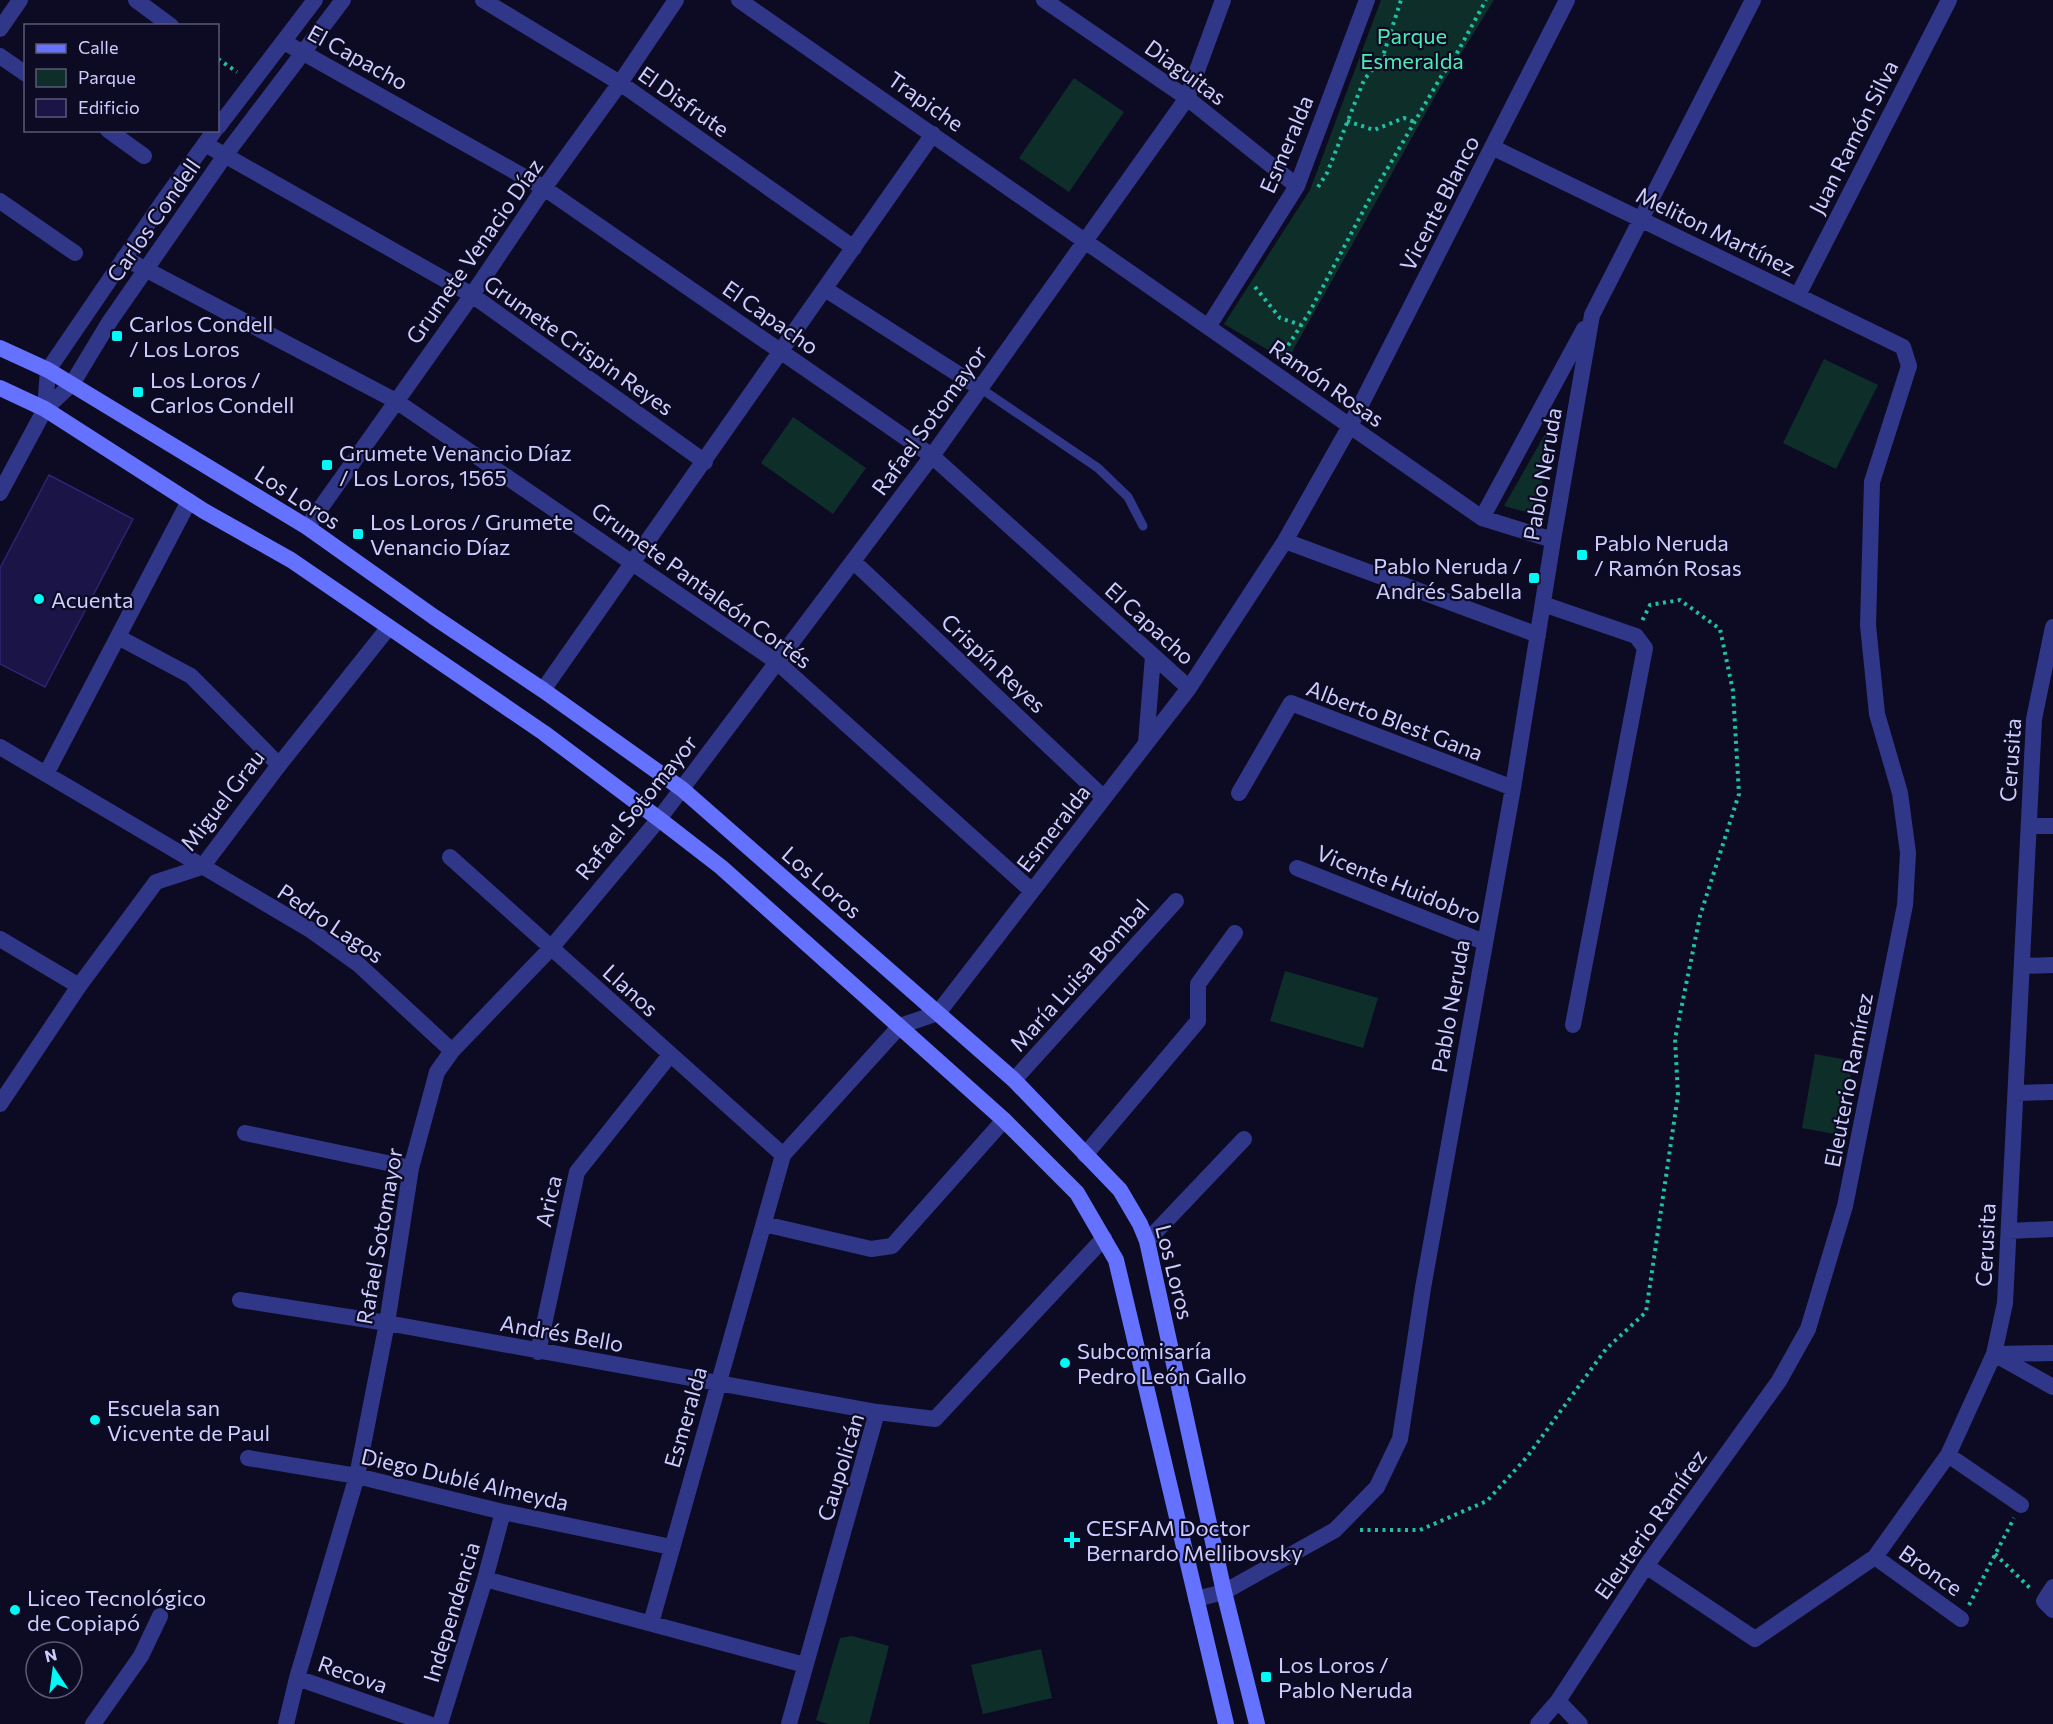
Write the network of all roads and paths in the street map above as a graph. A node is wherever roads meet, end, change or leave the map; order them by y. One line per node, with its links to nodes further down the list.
1 (20, 0): 16 (street)
2 (136, 0): 15 (street)
3 (315, 0): 17 (street, Carlos Condell)
4 (343, 0): 18 (street, Carlos Condell)
5 (483, 0): 25 (street, El Disfrute)
6 (676, 0): 25 (street, Grumete Venacio Díaz)
7 (739, 0): 32 (street, Trapiche)
8 (1044, 0): 26 (street, Diaguitas)
9 (1222, 0): 26 (street, Rafael Sotomayor)
10 (1367, 0): 36 (street, Esmeralda)
11 (1486, 0): 28 (path)
12 (1567, 0): 33 (street, Vicente Blanco)
13 (1753, 0): 39 (street, Pablo Neruda)
14 (1947, 0): 48 (street, Juan Ramón Silva)
15 (168, 24)
16 (0, 29)
17 (284, 42): 18 (street, El Capacho); 24 (street, Carlos Condell)
18 (303, 52): 34 (street, Carlos Condell); 37 (street, El Capacho)
19 (0, 56): 23 (street)
20 (1383, 56): 22 (path)
21 (219, 60): 24 (path)
22 (1395, 60)
23 (24, 73)
24 (253, 82): 29 (street, Carlos Condell)
25 (620, 83): 37 (street, Grumete Venacio Díaz); 41 (street, El Disfrute)
26 (1187, 98): 36 (street, Diaguitas); 40 (street, Rafael Sotomayor)
27 (1347, 121): 28 (path)
28 (1415, 122): 50 (path)
29 (219, 125)
30 (111, 132): 35 (street)
31 (212, 134): 34 (street, Grumete Crispin Reyes); 43 (street, Carlos Condell)
32 (933, 134): 40 (street, Trapiche); 41 (street)
33 (1492, 147): 39 (street, Meliton Martínez); 62 (street, Vicente Blanco)
34 (225, 154): 44 (street, Carlos Condell); 47 (street, Grumete Crispin Reyes)
35 (144, 156)
36 (1297, 186): 51 (street, Esmeralda)
37 (544, 188): 47 (street, Grumete Venacio Díaz); 53 (street, El Capacho)
38 (0, 201): 42 (street)
39 (1641, 219): 48 (street, Meliton Martínez); 49 (street, Pablo Neruda)
40 (1085, 241): 51 (street, Ramón Rosas); 59 (street, Rafael Sotomayor)
41 (854, 248): 46 (street)
42 (75, 253)
43 (124, 258): 44 (street, Grumete Pantaleón Cortés); 55 (street, Carlos Condell)
44 (146, 270): 57 (street, Carlos Condell); 60 (street, Grumete Pantaleón Cortés)
45 (1253, 285): 50 (path)
46 (825, 289): 53 (street); 59 (street)
47 (472, 295): 60 (street, Grumete Venacio Díaz); 64 (street, Grumete Crispin Reyes)
48 (1798, 296): 54 (street, Meliton Martínez)
49 (1592, 315): 67 (street, Pablo Neruda); 70 (street, Pablo Neruda)
50 (1301, 325): 56 (path)
51 (1208, 327): 56 (street, Ramón Rosas)
52 (0, 348): 55 (main road, Los Loros)
53 (782, 352): 63 (street, El Capacho); 64 (street)
54 (1909, 366): 145 (street, Eleuterio Ramírez)
55 (48, 370): 57 (main road, Los Loros); 61 (street, Carlos Condell)
56 (1272, 372): 62 (street, Ramón Rosas)
57 (72, 384): 61 (street, Carlos Condell); 69 (main road, Los Loros)
58 (0, 388): 61 (main road)
59 (980, 388): 63 (street, Rafael Sotomayor); 68 (lane)
60 (396, 401): 69 (street, Grumete Venacio Díaz); 73 (street, Grumete Pantaleón Cortés)
61 (45, 409): 65 (street, Carlos Condell); 66 (main road)
62 (1350, 426): 67 (street, Ramón Rosas); 71 (street, Esmeralda)
63 (932, 456): 72 (street, Rafael Sotomayor); 80 (street, El Capacho)
64 (705, 462): 73 (street)
65 (0, 493)
66 (189, 501): 75 (main road); 79 (street)
67 (1482, 518): 70 (street, Ramón Rosas)
68 (1143, 526)
69 (307, 527): 83 (main road, Los Loros)
70 (1553, 540): 74 (street, Pablo Neruda)
71 (1285, 541): 77 (street); 82 (street, Esmeralda)
72 (853, 561): 81 (street, Rafael Sotomayor); 92 (street, Crispín Reyes)
73 (634, 562): 81 (street, Grumete Pantaleón Cortés); 83 (street)
74 (1543, 604): 77 (street, Pablo Neruda); 78 (street)
75 (389, 627): 87 (street, Miguel Grau); 93 (main road)
76 (2053, 627): 84 (street, Cerusita)
77 (1538, 635): 89 (street, Pablo Neruda)
78 (1636, 636): 109 (street); 141 (path)
79 (118, 637): 87 (street); 88 (street)
80 (1153, 656): 82 (street, El Capacho); 85 (street)
81 (777, 662): 90 (street, Rafael Sotomayor); 99 (street, Grumete Pantaleón Cortés)
82 (1189, 688): 85 (street, Esmeralda)
83 (543, 690): 90 (main road, Los Loros)
84 (2046, 695): 94 (street, Cerusita)
85 (1146, 743): 92 (street, Esmeralda)
86 (0, 747): 88 (street, Pedro Lagos)
87 (279, 765): 97 (street, Miguel Grau)
88 (46, 774): 97 (street, Pedro Lagos)
89 (1513, 788): 91 (street, Alberto Blest Gana); 103 (street, Pablo Neruda)
90 (682, 789): 93 (street, Rafael Sotomayor); 108 (main road, Los Loros)
91 (1239, 793)
92 (1104, 798): 99 (street, Esmeralda)
93 (659, 819): 104 (street, Rafael Sotomayor); 110 (main road)
94 (2029, 826): 95 (street); 106 (street, Cerusita)
95 (2053, 826)
96 (450, 857): 104 (street, Llanos)
97 (202, 867): 107 (street, Miguel Grau); 111 (street, Pedro Lagos)
98 (1297, 868): 103 (street, Vicente Huidobro)
99 (1032, 891): 108 (street, Esmeralda)
100 (1176, 901): 113 (street, María Luisa Bombal)
101 (1235, 933): 121 (street)
102 (0, 939): 107 (street)
103 (1484, 942): 141 (street, Pablo Neruda)
104 (551, 948): 111 (street, Rafael Sotomayor); 112 (street, Llanos)
105 (2053, 965): 106 (street)
106 (2022, 966): 115 (street, Cerusita)
107 (79, 986): 116 (street, Miguel Grau)
108 (938, 1013): 110 (street, Esmeralda); 113 (main road, Los Loros)
109 (1573, 1025)
110 (900, 1026): 117 (main road); 120 (street, Esmeralda)
111 (452, 1051): 122 (street, Rafael Sotomayor)
112 (670, 1055): 120 (street, Llanos); 130 (street, Arica)
113 (1014, 1080): 121 (main road, Los Loros)
114 (2053, 1092): 115 (street)
115 (2016, 1093): 125 (street, Cerusita)
116 (0, 1104)
117 (1004, 1120): 123 (street); 126 (main road)
118 (245, 1133): 122 (street)
119 (1244, 1138): 127 (street)
120 (783, 1155): 123 (street, Esmeralda)
121 (1085, 1155): 127 (main road, Los Loros)
122 (411, 1168): 129 (street, Rafael Sotomayor)
123 (764, 1224): 133 (street, Esmeralda)
124 (2053, 1229): 125 (street)
125 (2009, 1231): 132 (street, Cerusita)
126 (1104, 1238): 135 (street, Caupolicán); 148 (main road)
127 (1147, 1241): 147 (main road, Los Loros)
128 (240, 1300): 129 (street, Andrés Bello)
129 (387, 1323): 130 (street, Andrés Bello); 138 (street, Rafael Sotomayor)
130 (538, 1352): 133 (street, Andrés Bello)
131 (2053, 1353): 132 (street)
132 (1994, 1354): 134 (street); 136 (street, Cerusita)
133 (718, 1383): 135 (street, Andrés Bello); 142 (street, Esmeralda)
134 (2053, 1387)
135 (877, 1412): 153 (street, Caupolicán)
136 (1948, 1455): 139 (street); 144 (street, Cerusita)
137 (248, 1458): 138 (street, Diego Dublé Almeyda)
138 (357, 1476): 140 (street, Diego Dublé Almeyda); 154 (street, Rafael Sotomayor)
139 (2021, 1504): 143 (path)
140 (503, 1512): 142 (street, Diego Dublé Almeyda); 146 (street, Independencia)
141 (1335, 1530): 147 (street, Pablo Neruda)
142 (672, 1547): 152 (street, Esmeralda)
143 (1995, 1554): 149 (path); 151 (path)
144 (1875, 1557): 145 (street, Cerusita); 151 (street, Bronce)
145 (1646, 1566): 155 (street, Eleuterio Ramírez)
146 (485, 1579): 152 (street); 159 (street, Independencia)
147 (1224, 1592): 148 (street, Pablo Neruda); 162 (main road, Los Loros)
148 (1196, 1599): 161 (main road)
149 (2050, 1599)
150 (160, 1616): 156 (street)
151 (1961, 1619)
152 (651, 1623): 153 (street)
153 (805, 1665): 160 (street, Caupolicán)
154 (297, 1678): 157 (street, Rafael Sotomayor); 158 (street, Recova)
155 (1558, 1701): 163 (street, Eleuterio Ramírez); 164 (street)
156 (93, 1724)
157 (286, 1724)
158 (429, 1724)
159 (440, 1724)
160 (789, 1724)
161 (1226, 1724)
162 (1257, 1724)
163 (1538, 1724)
164 (1580, 1724)

